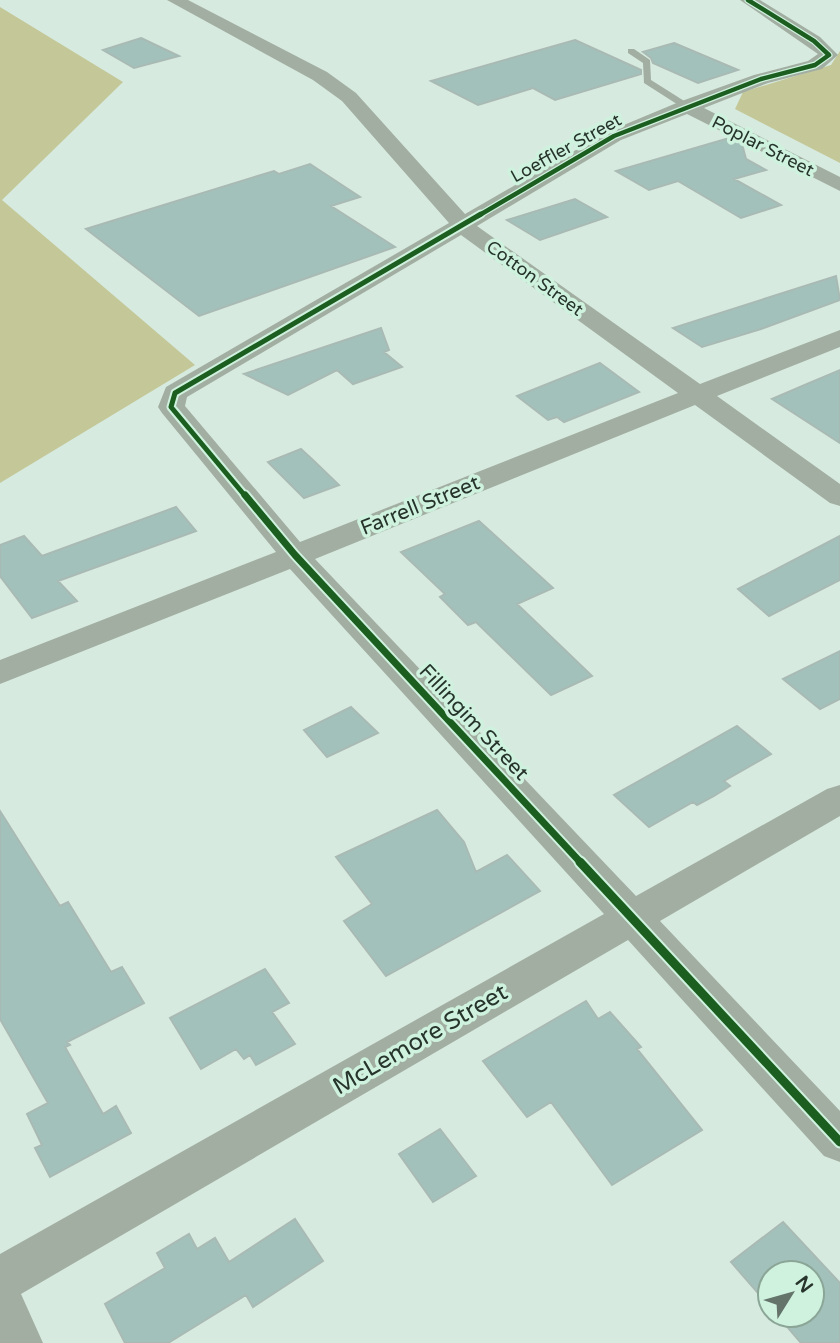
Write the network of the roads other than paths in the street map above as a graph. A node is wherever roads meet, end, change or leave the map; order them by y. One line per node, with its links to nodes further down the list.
1 (175, 0): 6 (street, Cotton Street)
2 (756, 5): 4 (street, Loeffler Street)
3 (631, 51): 4 (lane)
4 (686, 106): 5 (street, Poplar Street); 6 (street, Loeffler Street)
5 (840, 185)
6 (463, 226): 8 (street, Loeffler Street); 9 (street, Cotton Street)
7 (840, 338): 9 (street, Farrell Street)
8 (265, 341): 11 (street, Fillingim Street)
9 (695, 395): 10 (street, Cotton Street); 11 (street, Farrell Street)
10 (840, 497)
11 (295, 555): 12 (street, Farrell Street); 14 (street, Fillingim Street)
12 (0, 673)
13 (840, 799): 14 (street, McLemore Street)
14 (632, 918): 15 (street, Fillingim Street); 16 (street, McLemore Street)
15 (840, 1142)
16 (0, 1280)
17 (0, 1302): 18 (street)
18 (18, 1343)

